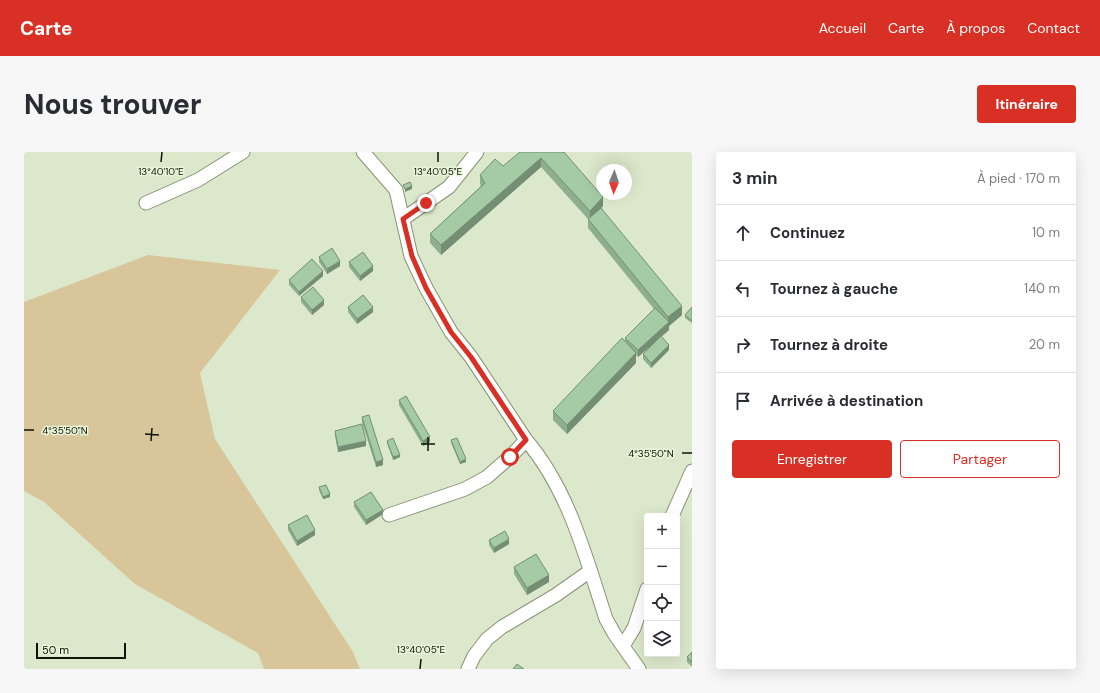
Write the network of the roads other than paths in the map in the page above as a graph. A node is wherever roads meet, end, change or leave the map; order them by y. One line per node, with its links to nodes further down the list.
1 (243, 152): 4 (street)
2 (363, 152): 5 (street)
3 (477, 152): 5 (street)
4 (146, 203)
5 (403, 219): 6 (street)
6 (526, 440): 9 (street); 10 (street)
7 (692, 471): 8 (street)
8 (673, 513)
9 (389, 515)
10 (590, 571): 12 (street); 13 (street)
11 (644, 598): 12 (street)
12 (623, 646): 14 (street)
13 (468, 669)
14 (639, 669)

